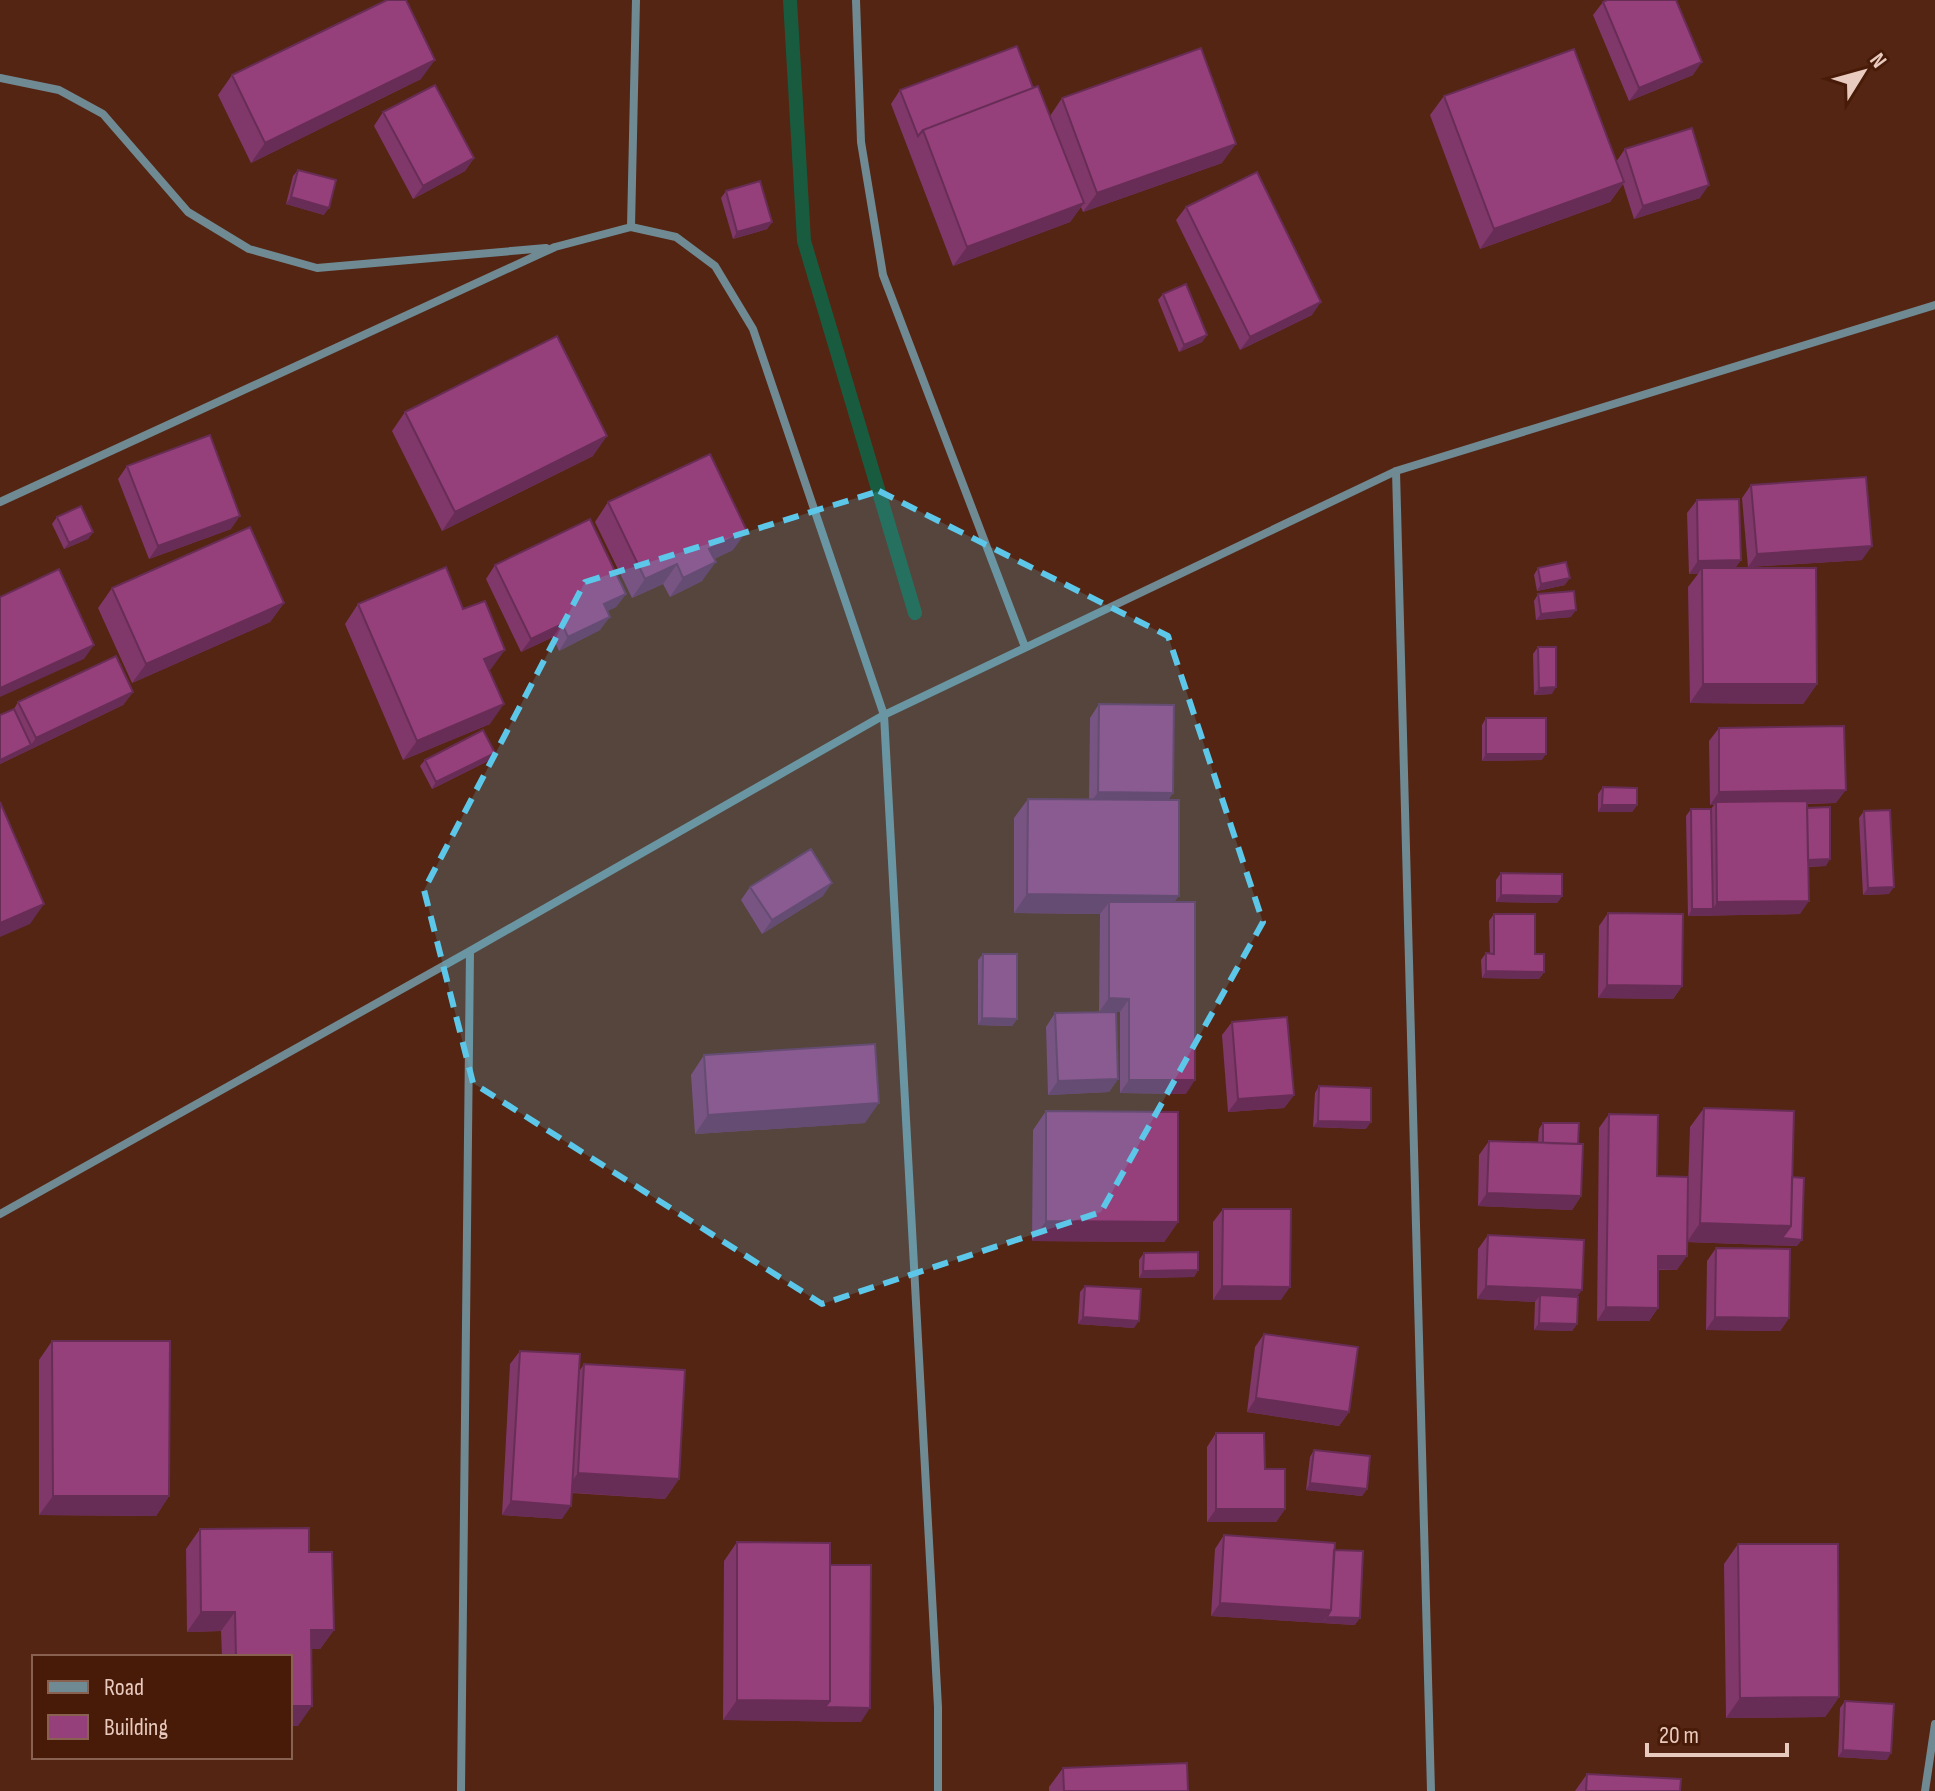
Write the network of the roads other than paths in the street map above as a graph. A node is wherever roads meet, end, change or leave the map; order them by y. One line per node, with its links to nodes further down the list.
1 (636, 0): 4 (street)
2 (856, 0): 9 (street)
3 (0, 78): 5 (street)
4 (631, 227): 5 (street); 10 (street)
5 (555, 247): 8 (street)
6 (1935, 305): 7 (street)
7 (1396, 471): 9 (street); 16 (street)
8 (0, 502)
9 (1025, 647): 10 (street)
10 (884, 715): 11 (street); 15 (street)
11 (470, 951): 12 (street); 14 (street)
12 (0, 1214)
13 (1935, 1724): 17 (street)
14 (461, 1791)
15 (938, 1791)
16 (1431, 1791)
17 (1925, 1791)

